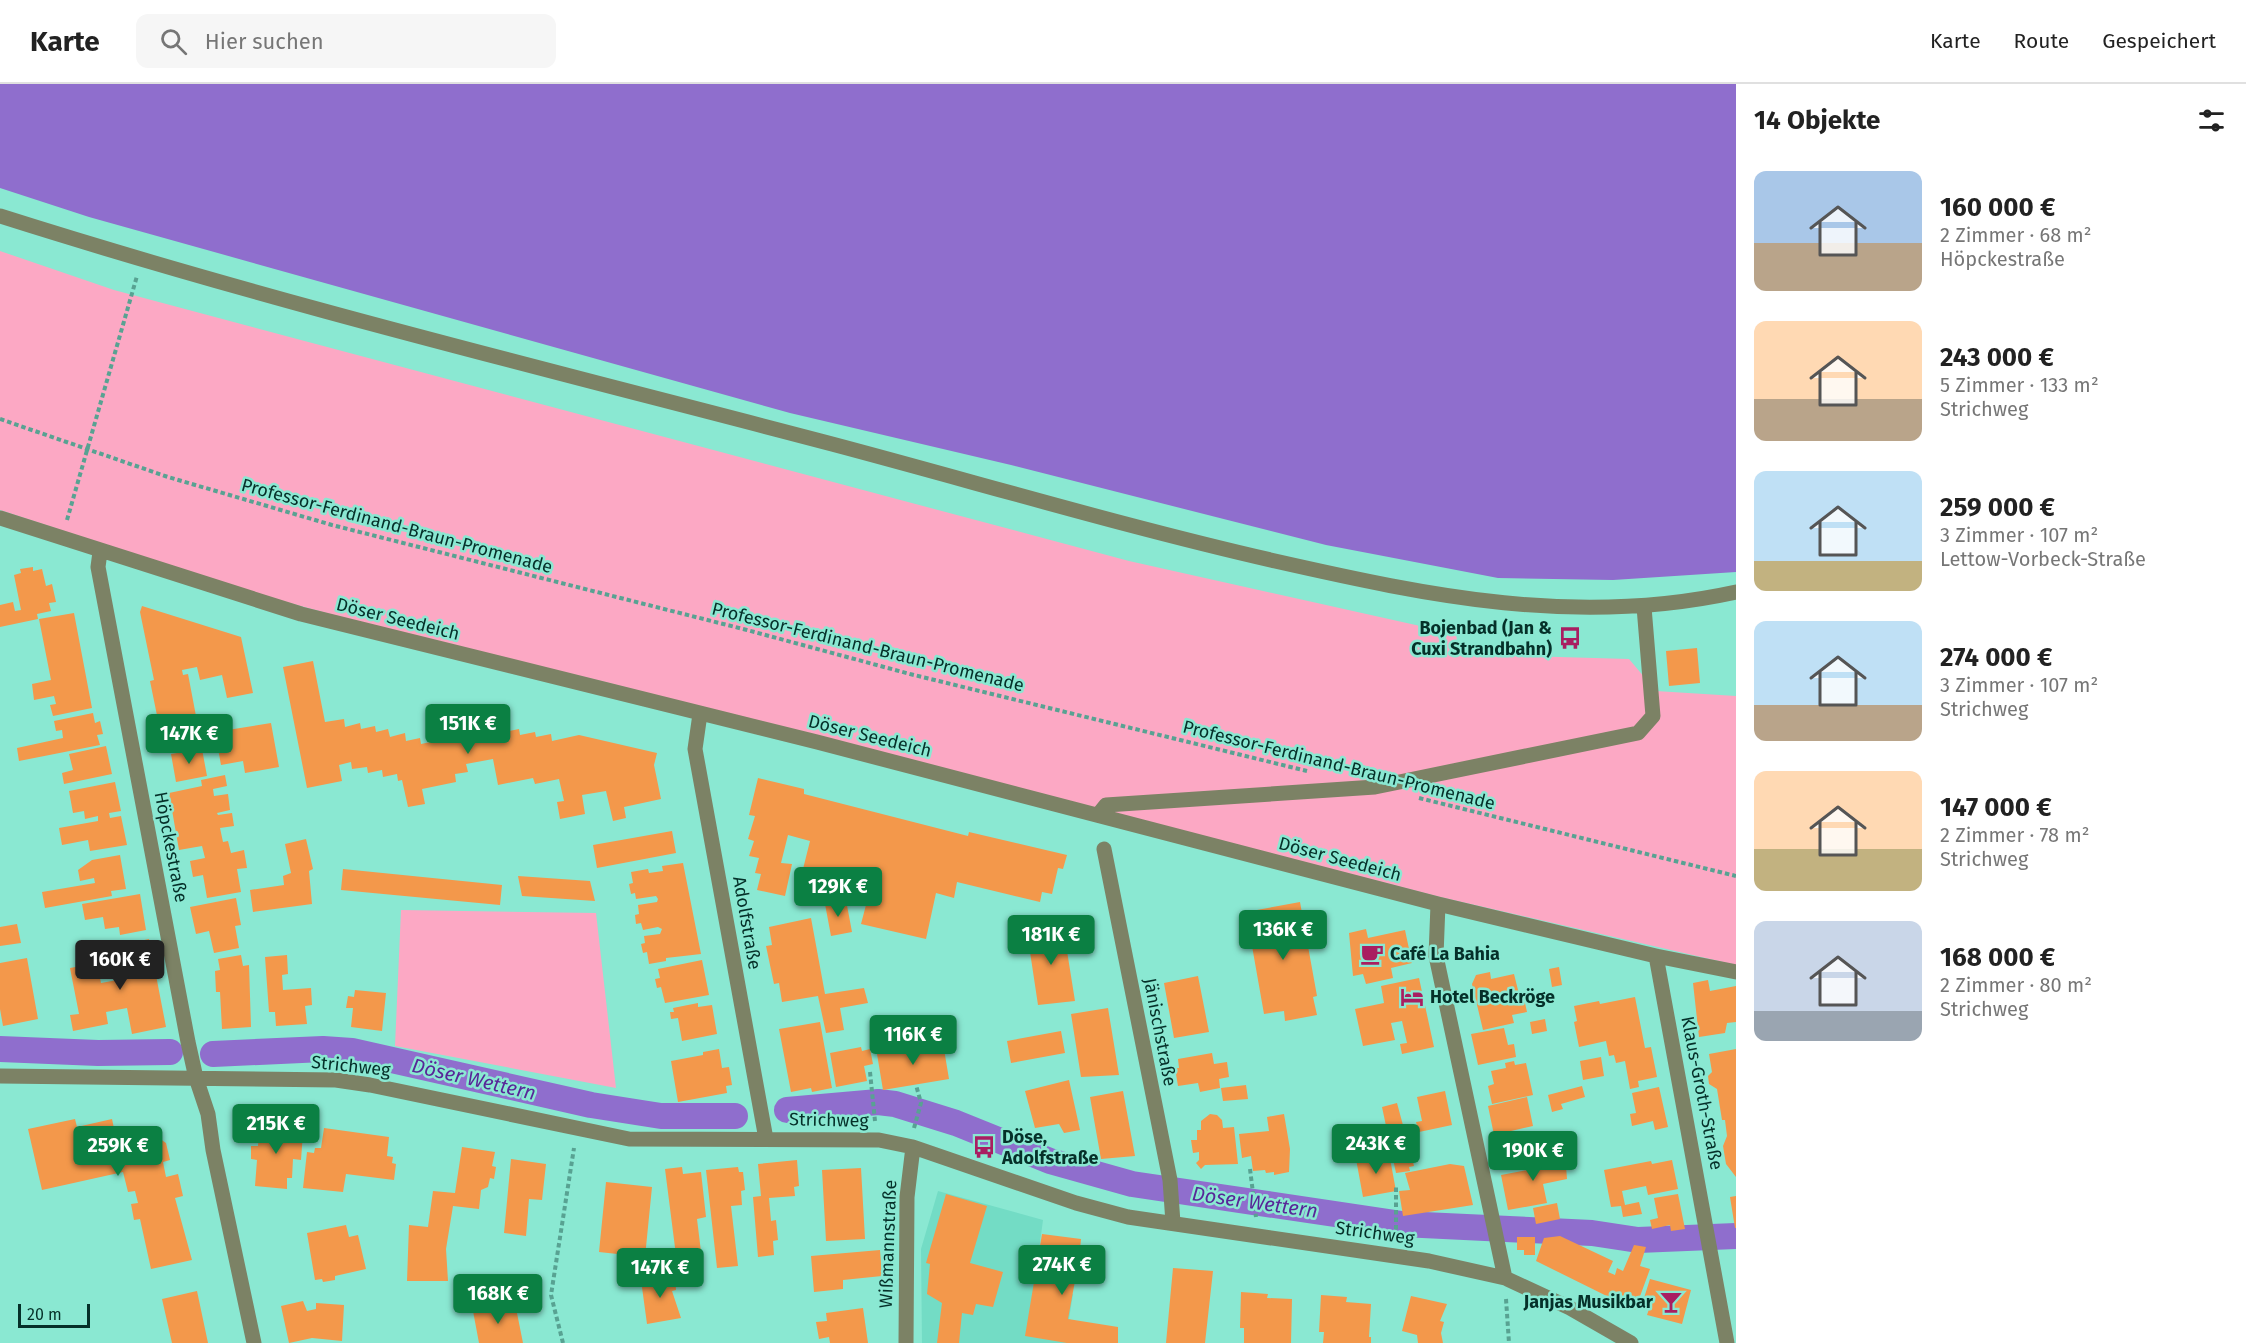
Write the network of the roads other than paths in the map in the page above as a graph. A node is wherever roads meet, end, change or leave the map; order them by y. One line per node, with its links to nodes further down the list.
1 (0, 216): 5 (street)
2 (0, 518): 3 (street, Döser Seedeich)
3 (100, 552): 6 (street, Döser Seedeich); 13 (street, Höpckestraße)
4 (1736, 592): 5 (street)
5 (1644, 607): 7 (street)
6 (700, 714): 7 (street, Döser Seedeich); 14 (street, Adolfstraße)
7 (1098, 815): 9 (street, Döser Seedeich)
8 (1104, 849): 16 (street, Jänischstraße)
9 (1438, 904): 10 (street, Döser Seedeich); 17 (street)
10 (1656, 956): 11 (street, Döser Seedeich); 21 (street, Klaus-Groth-Straße)
11 (1736, 972)
12 (0, 1076): 13 (street, Strichweg)
13 (196, 1078): 14 (street, Strichweg); 18 (street, Höpckestraße)
14 (766, 1139): 15 (street, Strichweg)
15 (913, 1147): 16 (street, Strichweg); 19 (street, Wißmannstraße)
16 (1173, 1223): 17 (street, Strichweg)
17 (1505, 1278): 20 (street, Strichweg)
18 (254, 1343)
19 (906, 1343)
20 (1631, 1343)
21 (1727, 1343)

